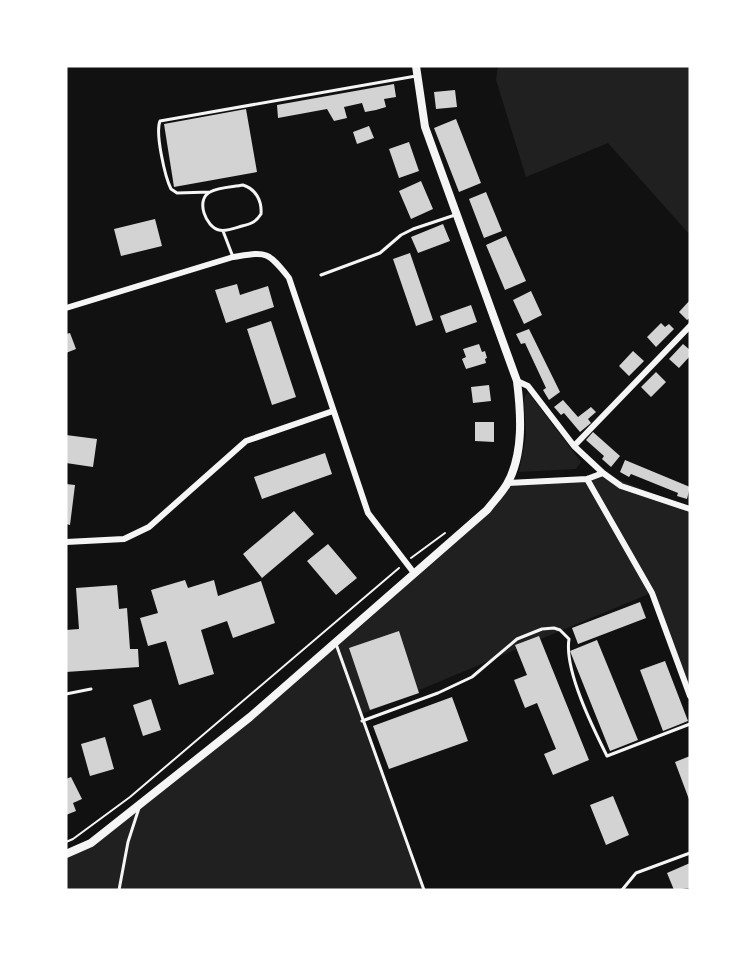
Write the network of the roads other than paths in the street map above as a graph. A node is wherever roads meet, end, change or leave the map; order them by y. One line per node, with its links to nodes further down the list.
1 (417, 71): 2 (lane); 3 (street)
2 (210, 192): 4 (lane); 4 (lane)
3 (457, 215): 6 (lane); 9 (street)
4 (223, 231): 5 (lane)
5 (232, 257): 7 (street); 10 (street)
6 (321, 275)
7 (66, 308)
8 (690, 326): 11 (street)
9 (517, 381): 11 (street); 14 (street)
10 (333, 411): 16 (street); 17 (street)
11 (574, 446): 12 (street)
12 (603, 473): 13 (street); 15 (street)
13 (587, 478): 14 (street); 21 (street)
14 (508, 483): 17 (street)
15 (690, 509)
16 (66, 542)
17 (414, 573): 18 (street)
18 (336, 643): 22 (lane); 24 (street)
19 (91, 689): 20 (lane)
20 (66, 694)
21 (690, 696)
22 (362, 721): 23 (lane); 28 (lane)
23 (690, 724)
24 (141, 804): 26 (street); 27 (lane)
25 (690, 853): 29 (lane)
26 (66, 854)
27 (119, 890)
28 (424, 890)
29 (622, 890)

